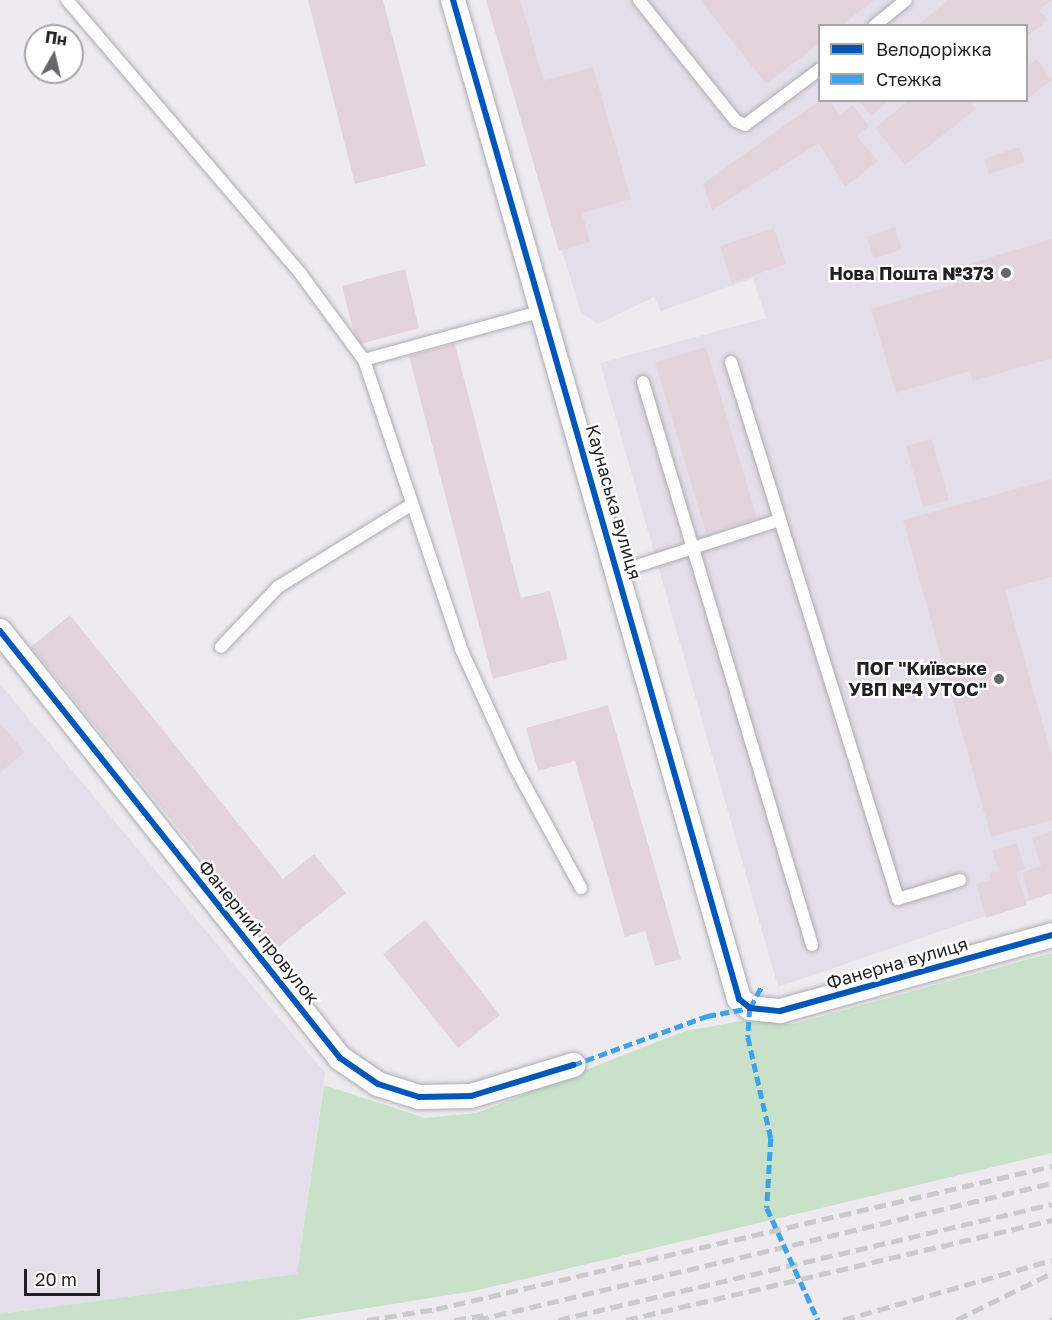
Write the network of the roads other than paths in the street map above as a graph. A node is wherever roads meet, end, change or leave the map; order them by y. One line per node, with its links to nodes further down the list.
1 (67, 0): 8 (lane)
2 (453, 0): 7 (street, Каунаська вулиця)
3 (639, 0): 6 (lane)
4 (906, 0): 5 (lane)
5 (876, 24)
6 (818, 70)
7 (543, 311): 8 (lane); 14 (street, Каунаська вулиця)
8 (364, 360): 11 (lane)
9 (731, 362): 12 (lane)
10 (643, 382): 13 (lane)
11 (411, 505): 16 (lane); 18 (lane)
12 (780, 520): 13 (lane); 17 (lane)
13 (693, 549): 14 (lane); 20 (lane)
14 (618, 572): 21 (street, Каунаська вулиця)
15 (0, 631): 22 (street, Фанерний провулок)
16 (221, 647)
17 (960, 880)
18 (581, 888)
19 (1052, 935): 21 (street, Фанерна вулиця)
20 (812, 945)
21 (750, 1008)
22 (573, 1065)

